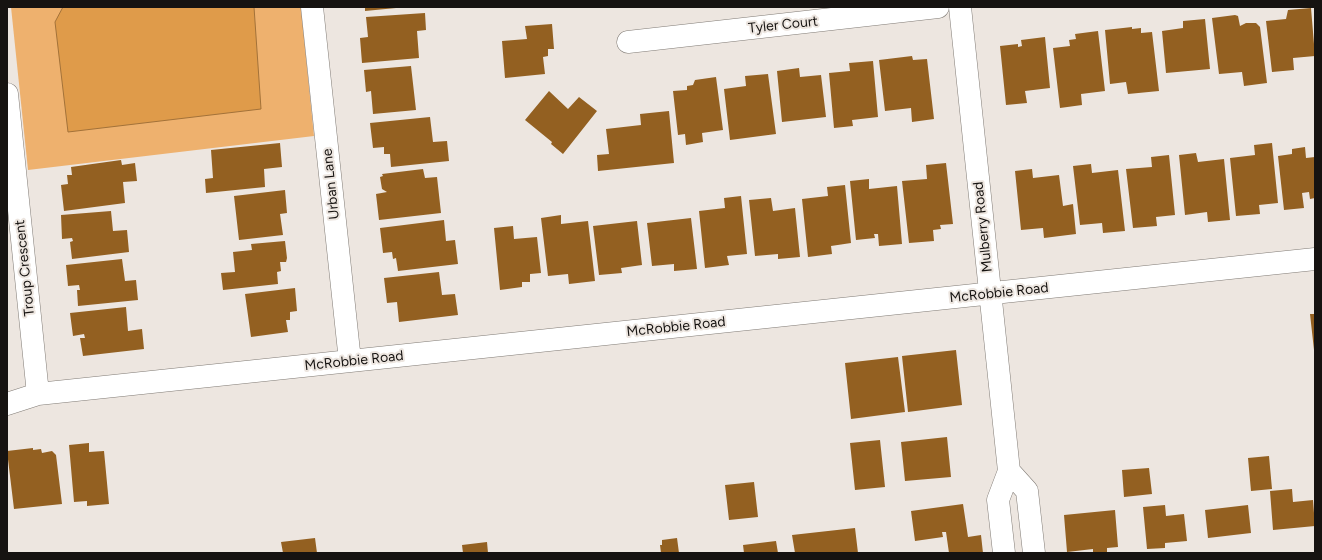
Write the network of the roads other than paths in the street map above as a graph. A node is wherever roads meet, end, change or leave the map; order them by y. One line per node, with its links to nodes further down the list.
1 (312, 7): 9 (street, Urban Lane)
2 (938, 7): 4 (street, Tyler Court)
3 (960, 7): 8 (street, Mulberry Road)
4 (628, 42)
5 (7, 94): 6 (street, Troup Crescent)
6 (9, 142): 10 (street, Troup Crescent)
7 (1315, 259): 8 (street, McRobbie Road)
8 (990, 294): 9 (street, McRobbie Road); 12 (street, Mulberry Road)
9 (350, 361): 10 (street, McRobbie Road)
10 (38, 394): 11 (street, McRobbie Road)
11 (7, 404)
12 (1009, 471): 13 (street, Mulberry Road); 14 (street)
13 (1004, 553)
14 (1034, 553)

